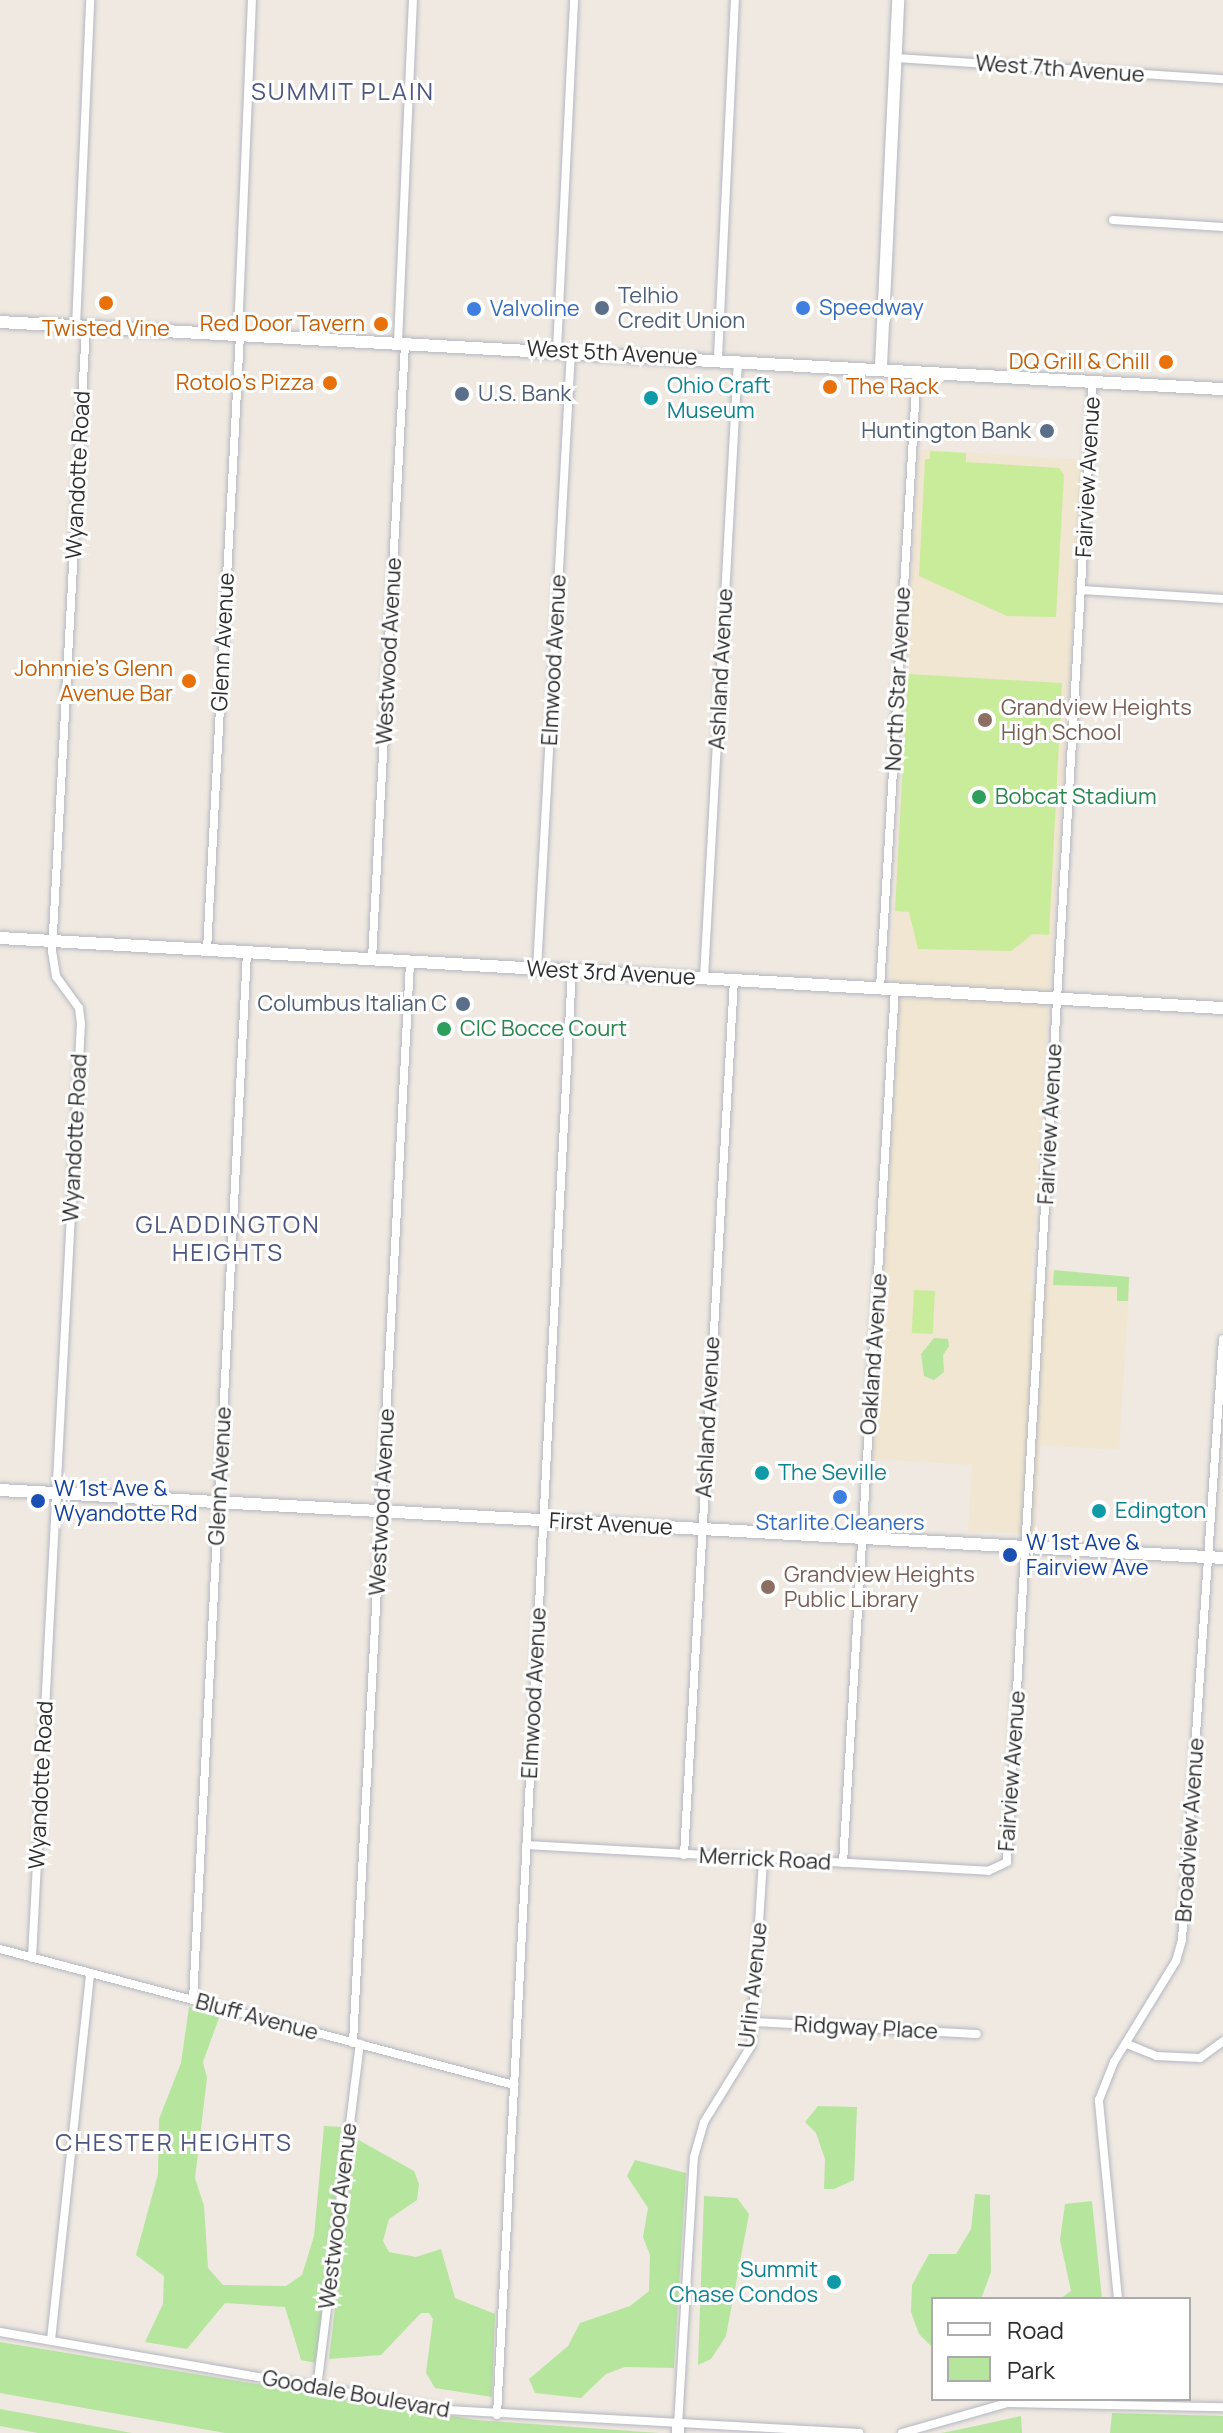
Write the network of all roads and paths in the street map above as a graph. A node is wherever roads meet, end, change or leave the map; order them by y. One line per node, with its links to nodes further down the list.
1 (90, 0): 12 (street, Wyandotte Road)
2 (252, 0): 13 (street, Glenn Avenue)
3 (413, 0): 14 (street, Westwood Avenue)
4 (574, 0): 15 (street, Elmwood Avenue)
5 (735, 0): 16 (street)
6 (898, 0): 7 (street)
7 (896, 58): 8 (street, West 7th Avenue); 18 (street)
8 (1223, 79)
9 (1113, 220): 10 (street)
10 (1223, 227)
11 (0, 322): 12 (street, West 5th Avenue)
12 (81, 326): 13 (street, West 5th Avenue); 25 (street, Wyandotte Road)
13 (239, 334): 14 (street, West 5th Avenue); 26 (street, Glenn Avenue)
14 (401, 342): 15 (street, West 5th Avenue); 28 (street, Westwood Avenue)
15 (564, 351): 16 (street, West 5th Avenue); 30 (street, Elmwood Avenue)
16 (718, 358): 17 (street, West 5th Avenue)
17 (738, 359): 18 (street, West 5th Avenue); 32 (street, Ashland Avenue)
18 (881, 366): 19 (street, West 5th Avenue)
19 (917, 369): 20 (street, West 5th Avenue); 34 (street, North Star Avenue)
20 (1093, 380): 21 (street, West 5th Avenue); 22 (street, Fairview Avenue)
21 (1223, 389)
22 (1082, 590): 23 (street); 36 (street, Fairview Avenue)
23 (1223, 599)
24 (0, 938): 25 (street, West 3rd Avenue)
25 (52, 941): 26 (street, West 3rd Avenue); 40 (street, Wyandotte Road)
26 (207, 950): 27 (street, West 3rd Avenue)
27 (247, 953): 28 (street, West 3rd Avenue); 41 (street, Glenn Avenue)
28 (372, 959): 29 (street, West 3rd Avenue)
29 (410, 962): 30 (street, West 3rd Avenue); 42 (street, Westwood Avenue)
30 (537, 969): 31 (street, West 3rd Avenue)
31 (572, 971): 32 (street, West 3rd Avenue); 43 (street, Elmwood Avenue)
32 (704, 978): 33 (street, West 3rd Avenue)
33 (734, 980): 34 (street, West 3rd Avenue); 44 (street, Ashland Avenue)
34 (880, 988): 35 (street, West 3rd Avenue)
35 (895, 989): 36 (street, West 3rd Avenue); 45 (street, Oakland Avenue)
36 (1057, 998): 37 (street, West 3rd Avenue); 46 (street, Fairview Avenue)
37 (1223, 1008)
38 (1223, 1339): 47 (street, Broadview Avenue)
39 (0, 1490): 40 (street, First Avenue)
40 (56, 1493): 41 (street, First Avenue); 55 (street, Wyandotte Road)
41 (219, 1501): 42 (street, First Avenue); 57 (street, Glenn Avenue)
42 (381, 1511): 43 (street, First Avenue); 61 (street, Westwood Avenue)
43 (543, 1520): 44 (street, First Avenue); 49 (street, Elmwood Avenue)
44 (702, 1529): 45 (street, First Avenue); 50 (street, Ashland Avenue)
45 (863, 1538): 46 (street, First Avenue); 52 (street, Oakland Avenue)
46 (1025, 1547): 47 (street, First Avenue); 53 (street, Fairview Avenue)
47 (1209, 1557): 48 (street, First Avenue); 62 (street, Broadview Avenue)
48 (1223, 1558)
49 (526, 1845): 50 (street, Merrick Road); 63 (street, Elmwood Avenue)
50 (684, 1855): 51 (street, Merrick Road)
51 (763, 1859): 52 (street, Merrick Road); 58 (street, Urlin Avenue)
52 (843, 1863): 53 (street, Merrick Road)
53 (1004, 1867)
54 (0, 1949): 55 (street, Bluff Avenue)
55 (32, 1958): 56 (street, Bluff Avenue)
56 (90, 1973): 57 (street, Bluff Avenue); 66 (street)
57 (193, 2000): 61 (street, Bluff Avenue)
58 (754, 2022): 59 (street, Ridgway Place); 71 (street, Urlin Avenue)
59 (977, 2034)
60 (1223, 2041): 62 (street)
61 (357, 2043): 63 (street, Bluff Avenue); 67 (street, Westwood Avenue)
62 (1127, 2044): 64 (street, Broadview Avenue)
63 (514, 2085): 70 (street, Elmwood Avenue)
64 (1118, 2297)
65 (0, 2332): 66 (street, Goodale Boulevard)
66 (51, 2340): 67 (street, Goodale Boulevard)
67 (317, 2388): 70 (street, Goodale Boulevard)
68 (1124, 2402): 69 (street); 73 (street)
69 (1223, 2407)
70 (497, 2415): 71 (street, Goodale Boulevard)
71 (678, 2429): 72 (street, Goodale Boulevard)
72 (859, 2433)
73 (902, 2433)

